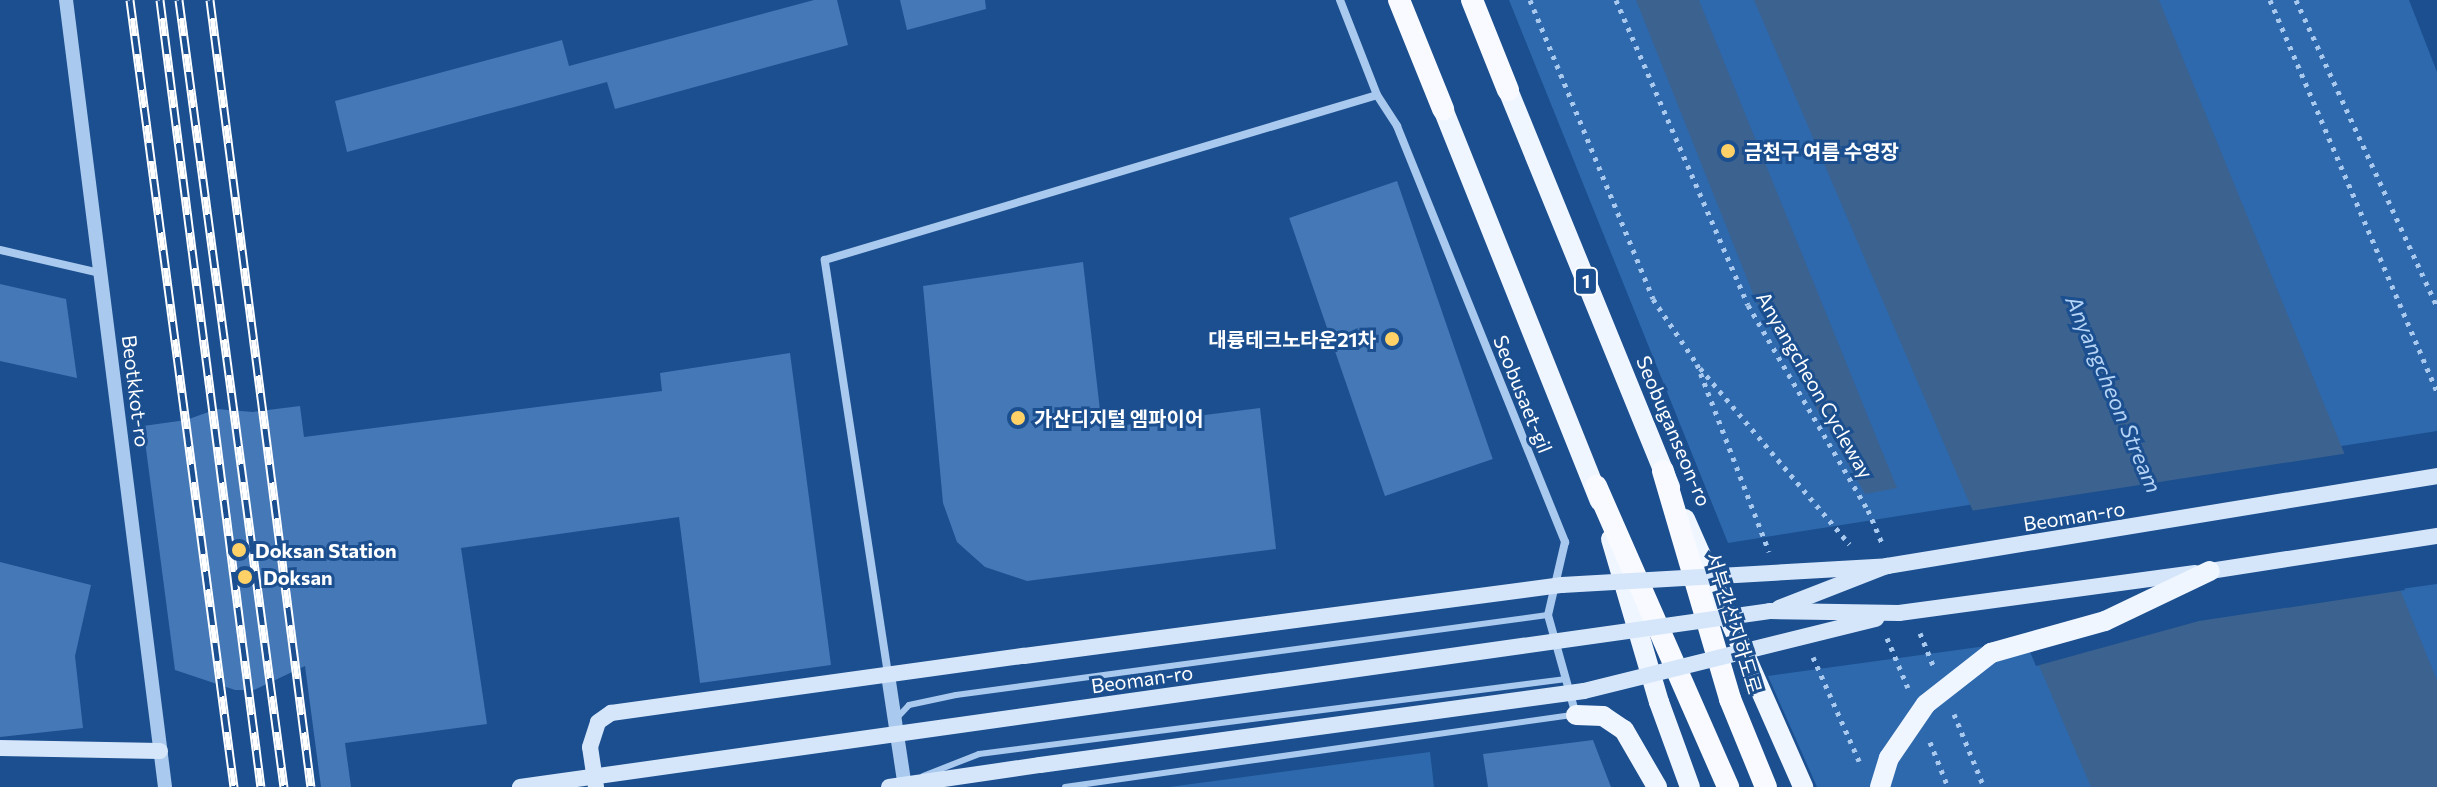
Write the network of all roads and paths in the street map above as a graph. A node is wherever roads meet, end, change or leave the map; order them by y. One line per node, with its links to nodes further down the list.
1 (66, 0): 13 (street, Beotkkot-ro)
2 (1340, 0): 10 (street, Seobusaet-gil)
3 (1399, 0): 11 (highway)
4 (1472, 0): 9 (highway, 1)
5 (1530, 0): 20 (path)
6 (1616, 0): 21 (path, Anyangcheon Cycleway)
7 (2270, 0): 15 (path)
8 (2296, 0): 14 (path)
9 (1508, 90): 16 (main road, Seobuganseon-ro / 1)
10 (1377, 95): 25 (street, Seobusaet-gil); 29 (street)
11 (1443, 109): 18 (main road)
12 (0, 250): 13 (street)
13 (101, 273): 35 (street, Beotkkot-ro)
14 (2437, 307)
15 (2437, 391)
16 (1663, 471): 45 (highway, 서부간선지하도로); 46 (main road, Seobuganseon-ro / 1)
17 (2437, 476): 21 (main road, Beoman-ro, bridge)
18 (1596, 486): 43 (main road); 44 (highway)
19 (2437, 536): 22 (main road, Beoman-ro)
20 (1771, 555)
21 (1887, 560): 23 (main road, Beoman-ro, bridge); 29 (main road, bridge)
22 (2210, 571): 24 (main road, Beoman-ro, bridge); 36 (main road, bridge)
23 (1770, 611): 24 (main road, Beoman-ro, bridge); 39 (main road, Beoman-ro, bridge)
24 (1899, 613): 37 (main road, bridge)
25 (1548, 615): 30 (street, Seobusaet-gil); 33 (lane)
26 (1917, 627): 28 (path)
27 (1812, 654): 36 (path)
28 (1935, 670)
29 (888, 675): 33 (street); 40 (main road)
30 (1566, 679): 32 (street, Seobusaet-gil); 37 (lane)
31 (1948, 700): 47 (path)
32 (1576, 715): 41 (lane); 42 (main road)
33 (895, 721): 37 (street)
34 (0, 748): 35 (main road)
35 (160, 751): 38 (street, Beotkkot-ro)
36 (1873, 781)
37 (900, 786)
38 (165, 787)
39 (520, 787)
40 (596, 787)
41 (1065, 787)
42 (1657, 787)
43 (1690, 787)
44 (1728, 787)
45 (1766, 787)
46 (1803, 787)
47 (1984, 787)

